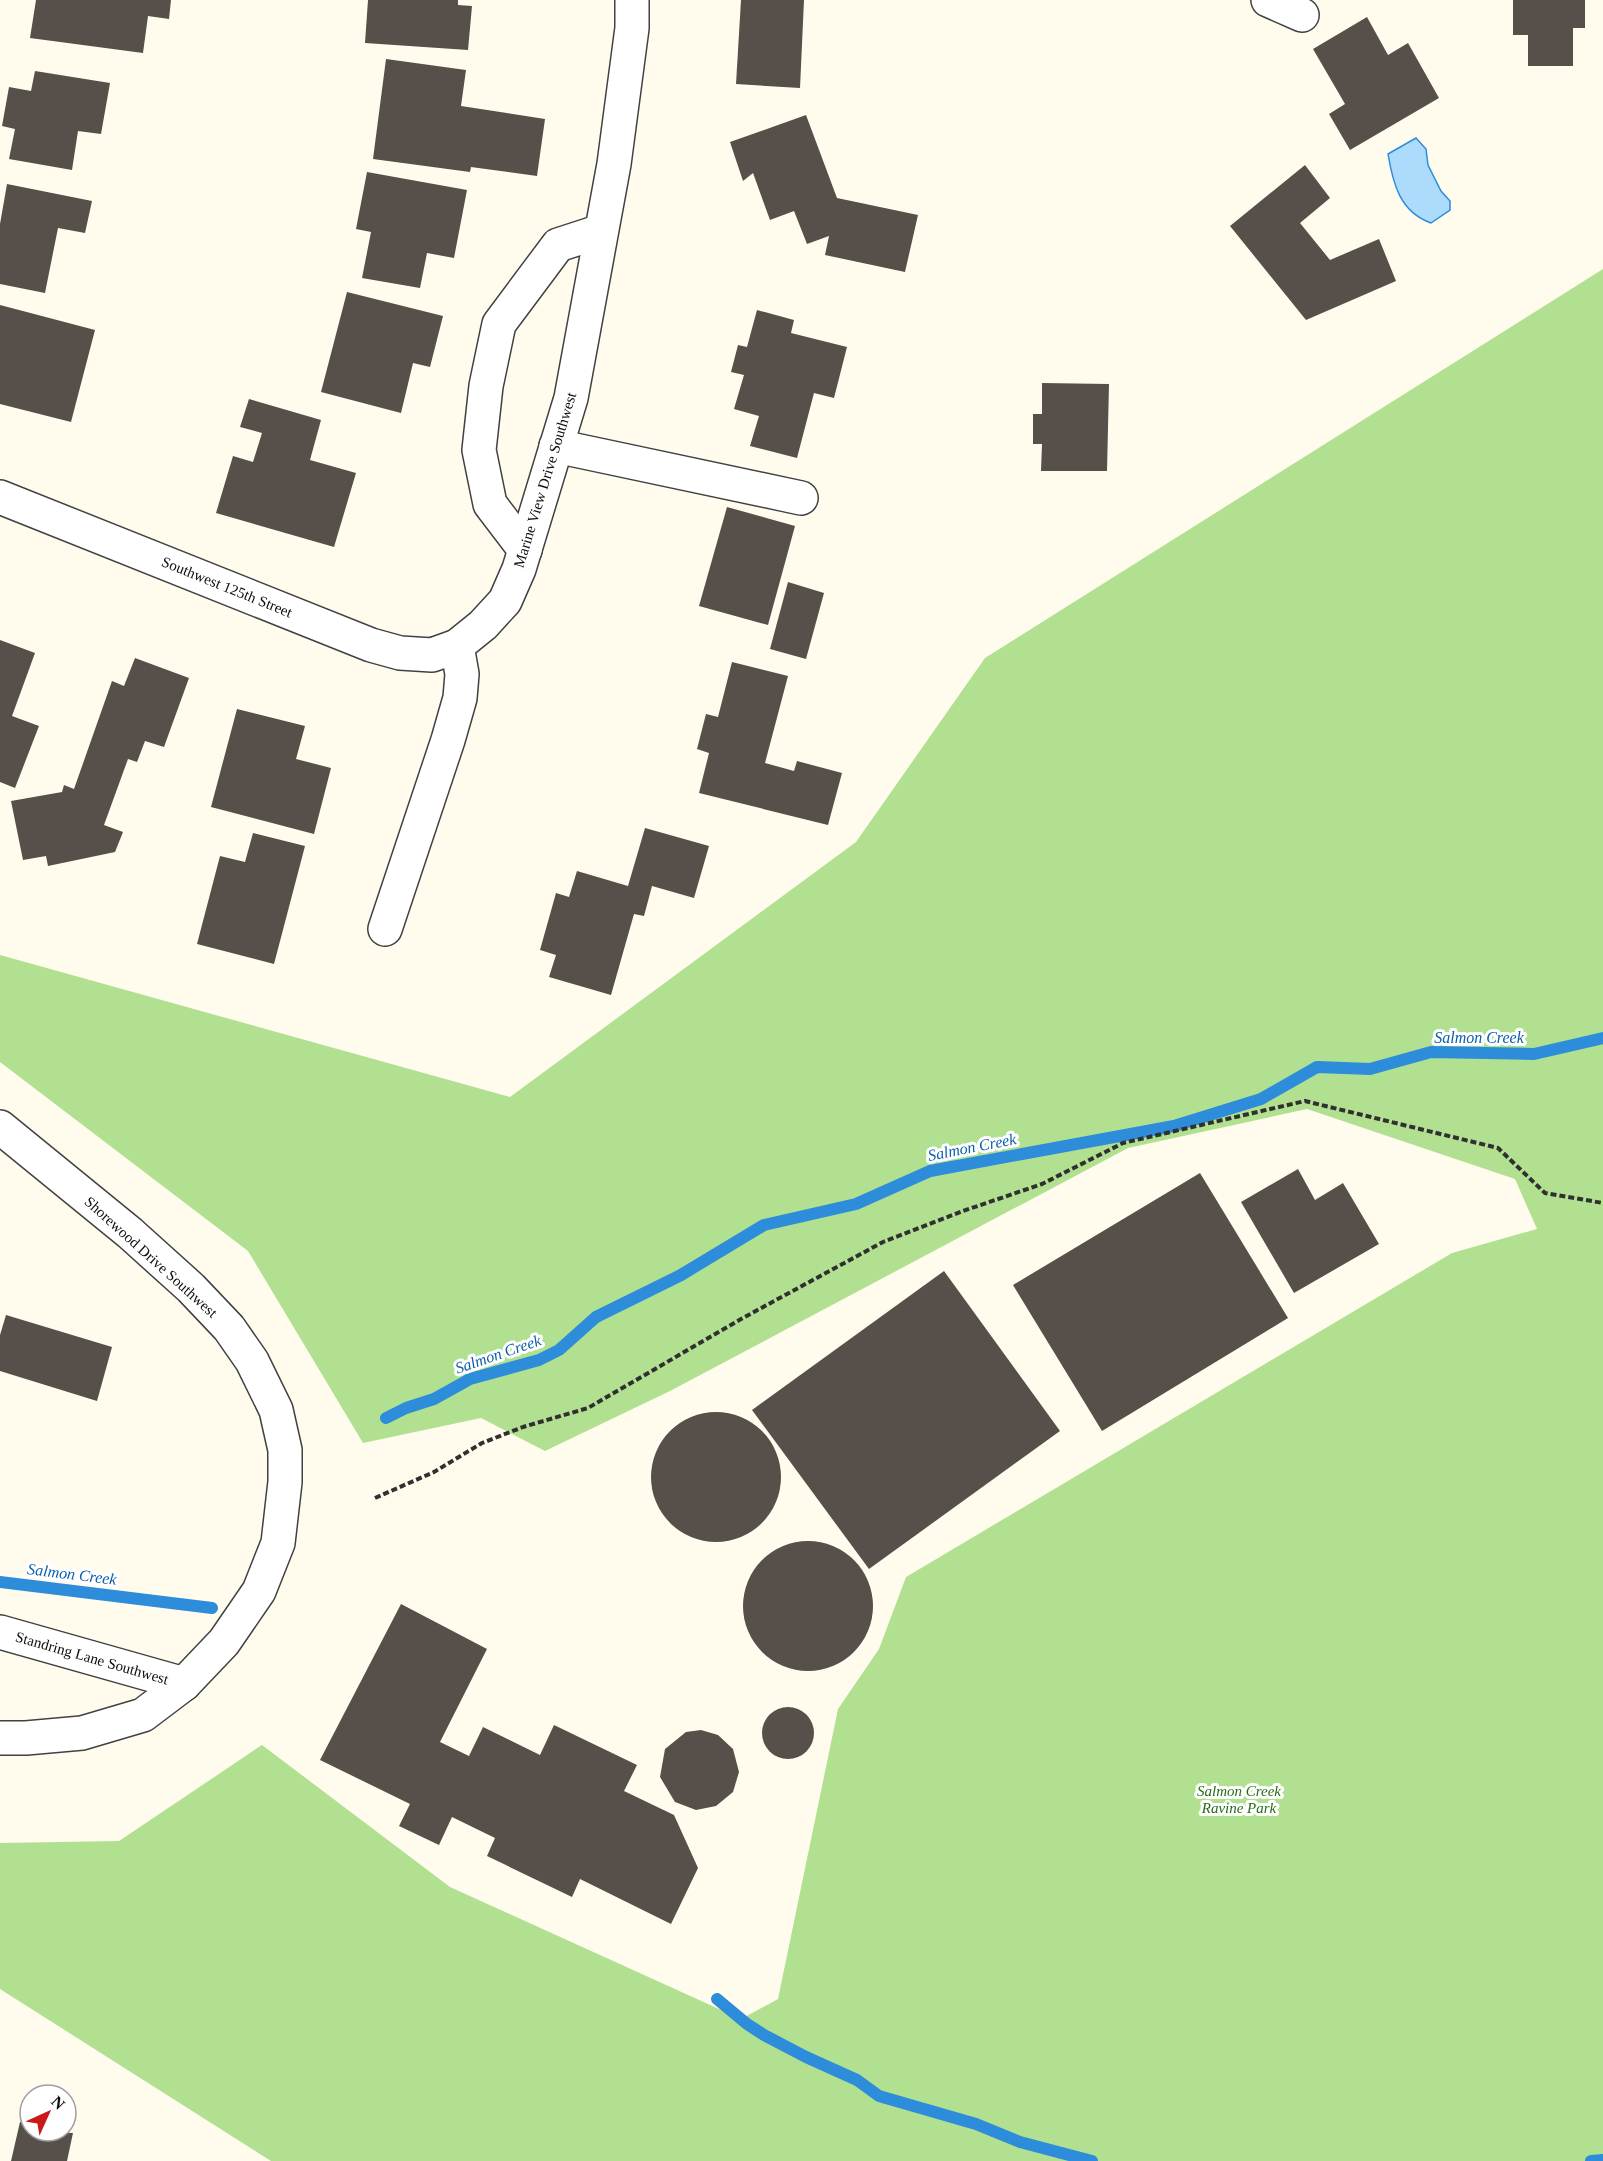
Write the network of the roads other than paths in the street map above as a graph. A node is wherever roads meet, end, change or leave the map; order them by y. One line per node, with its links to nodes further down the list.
1 (633, 0): 4 (street, Marine View Drive Southwest)
2 (1268, 0): 3 (street)
3 (1302, 15)
4 (601, 231): 5 (street, Marine View Drive Southwest); 8 (street)
5 (556, 446): 7 (street); 8 (street, Marine View Drive Southwest)
6 (0, 497): 9 (street, Southwest 125th Street)
7 (801, 498)
8 (525, 550): 9 (street, Marine View Drive Southwest)
9 (457, 646): 10 (street)
10 (385, 929)
11 (0, 1127): 13 (street, Shorewood Drive Southwest)
12 (0, 1632): 13 (street, Standring Lane Southwest)
13 (184, 1684): 14 (street, Shorewood Drive Southwest)
14 (0, 1738)

